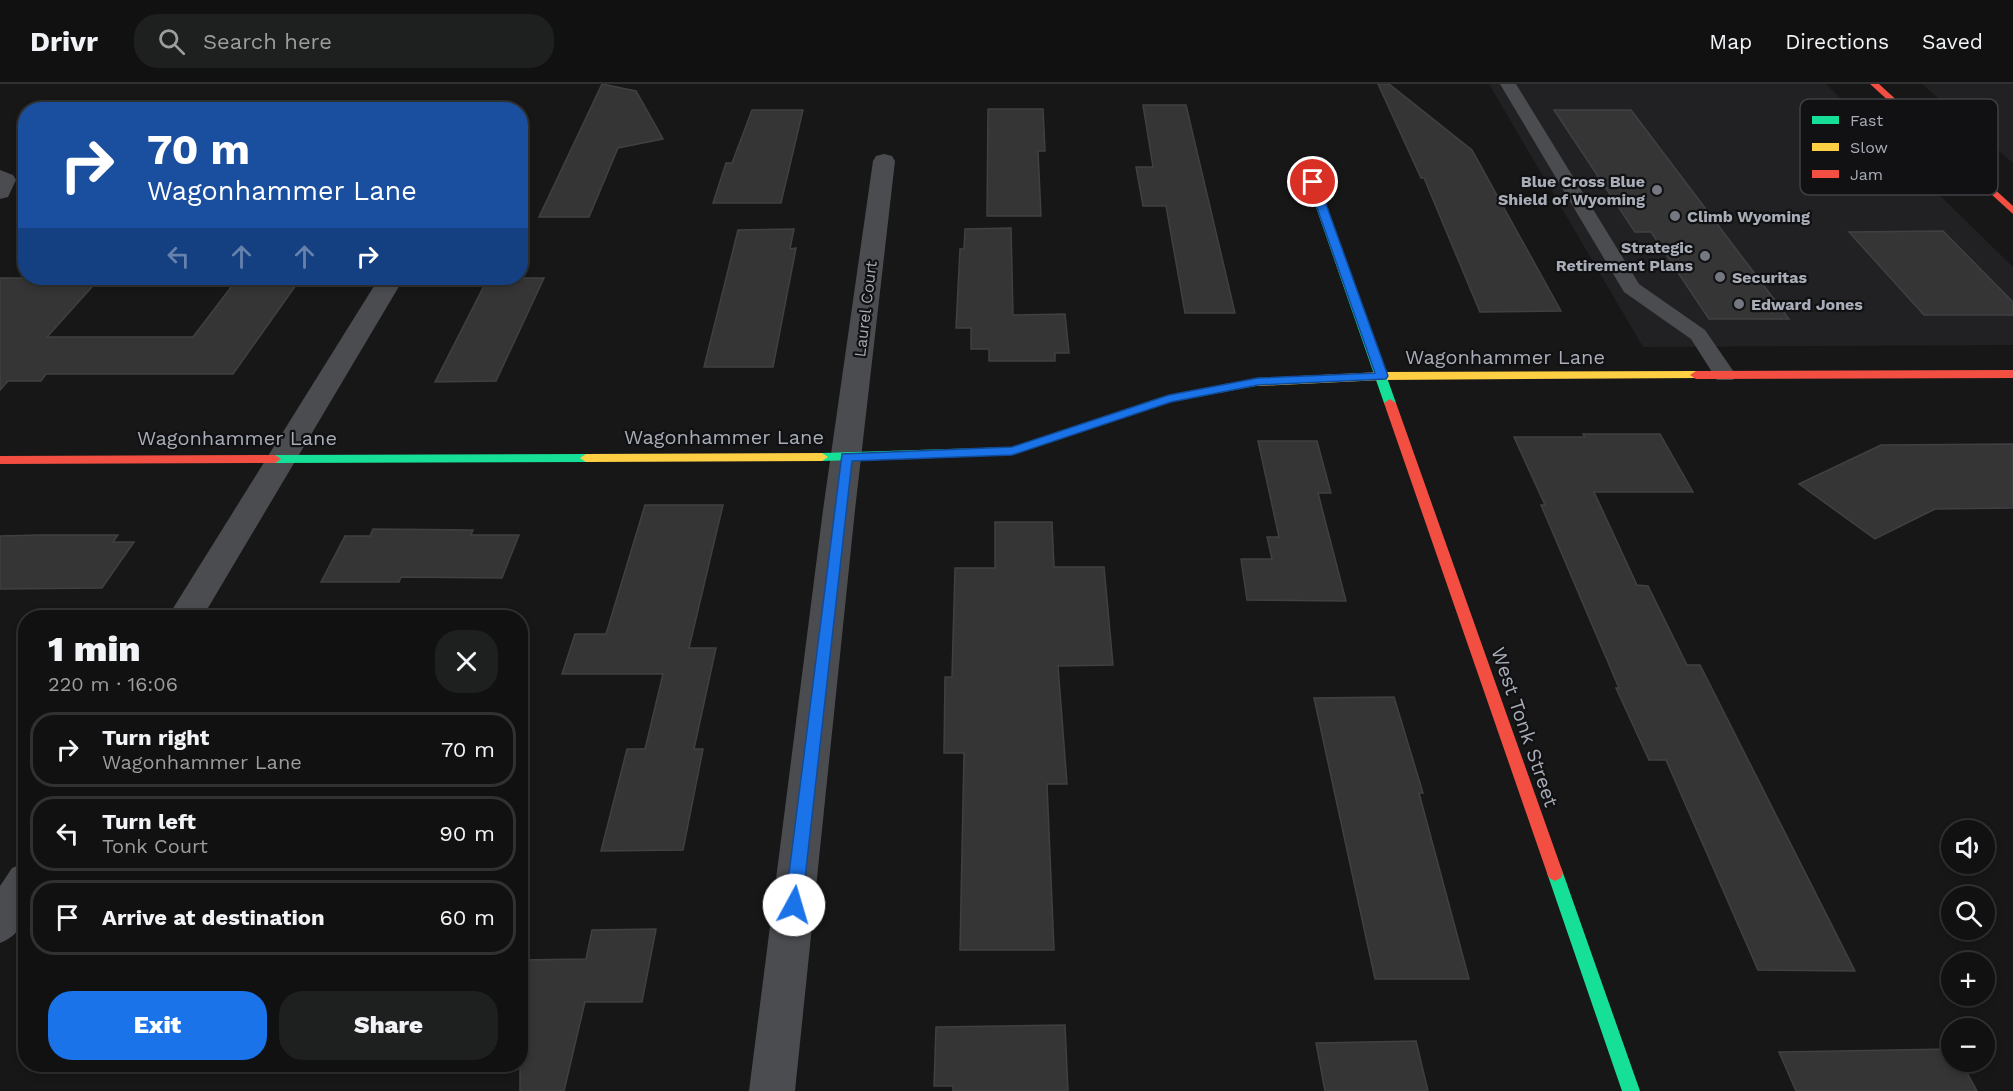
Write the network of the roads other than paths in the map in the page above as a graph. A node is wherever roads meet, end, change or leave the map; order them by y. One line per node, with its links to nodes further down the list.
1 (1508, 84): 12 (lane)
2 (1874, 84): 3 (street)
3 (1890, 99)
4 (884, 161): 15 (street, Laurel Court)
5 (1305, 161): 13 (street, West Tonk Street)
6 (0, 177): 7 (street)
7 (0, 192)
8 (1995, 195): 9 (street)
9 (2013, 211)
10 (387, 285): 14 (street)
11 (2013, 374): 12 (street, Wagonhammer Lane)
12 (1725, 375): 13 (street, Wagonhammer Lane)
13 (1382, 376): 15 (street, Wagonhammer Lane); 21 (street, West Tonk Street)
14 (282, 457): 15 (street, Wagonhammer Lane); 16 (street, Wagonhammer Lane); 17 (street)
15 (846, 457): 20 (street, Laurel Court)
16 (0, 460)
17 (189, 610)
18 (18, 894): 19 (street)
19 (0, 923)
20 (772, 1091)
21 (1631, 1091)

